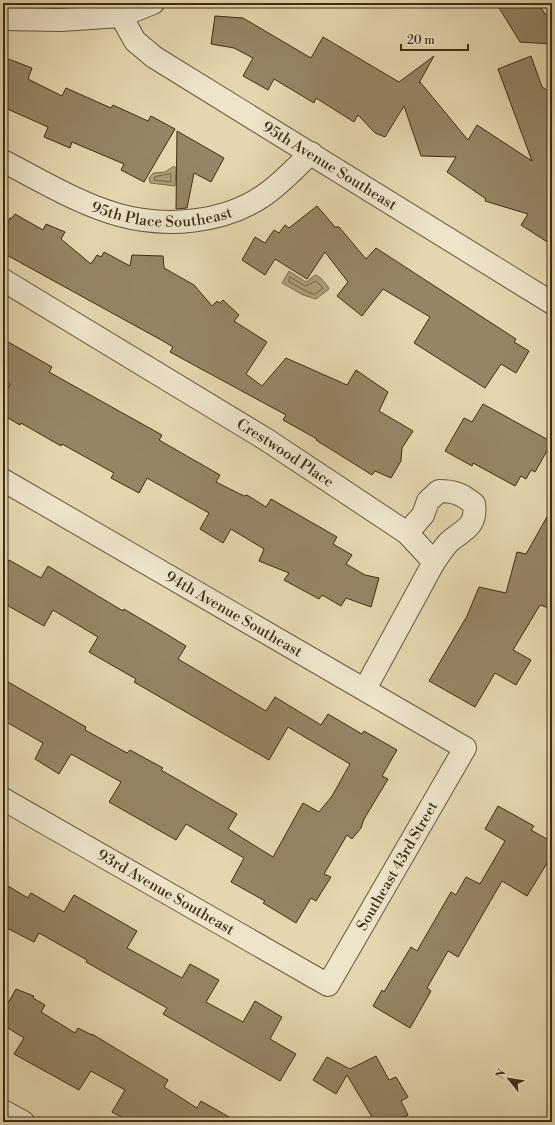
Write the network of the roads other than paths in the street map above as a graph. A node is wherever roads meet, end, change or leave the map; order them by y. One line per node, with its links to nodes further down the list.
1 (153, 3): 2 (street)
2 (121, 16): 3 (street); 4 (street, 95th Avenue Southeast)
3 (3, 19)
4 (312, 153): 5 (street, 95th Place Southeast); 7 (street, 95th Avenue Southeast)
5 (3, 161)
6 (3, 280): 9 (street, Crestwood Place)
7 (552, 303)
8 (3, 480): 11 (street, 94th Avenue Southeast)
9 (407, 533): 10 (street, Crestwood Place); 10 (street)
10 (434, 562): 11 (street)
11 (365, 689): 12 (street, 94th Avenue Southeast)
12 (465, 748): 14 (street, Southeast 43rd Street)
13 (3, 799): 14 (street, 93rd Avenue Southeast)
14 (328, 984)
15 (3, 1111): 16 (street)
16 (23, 1122)

